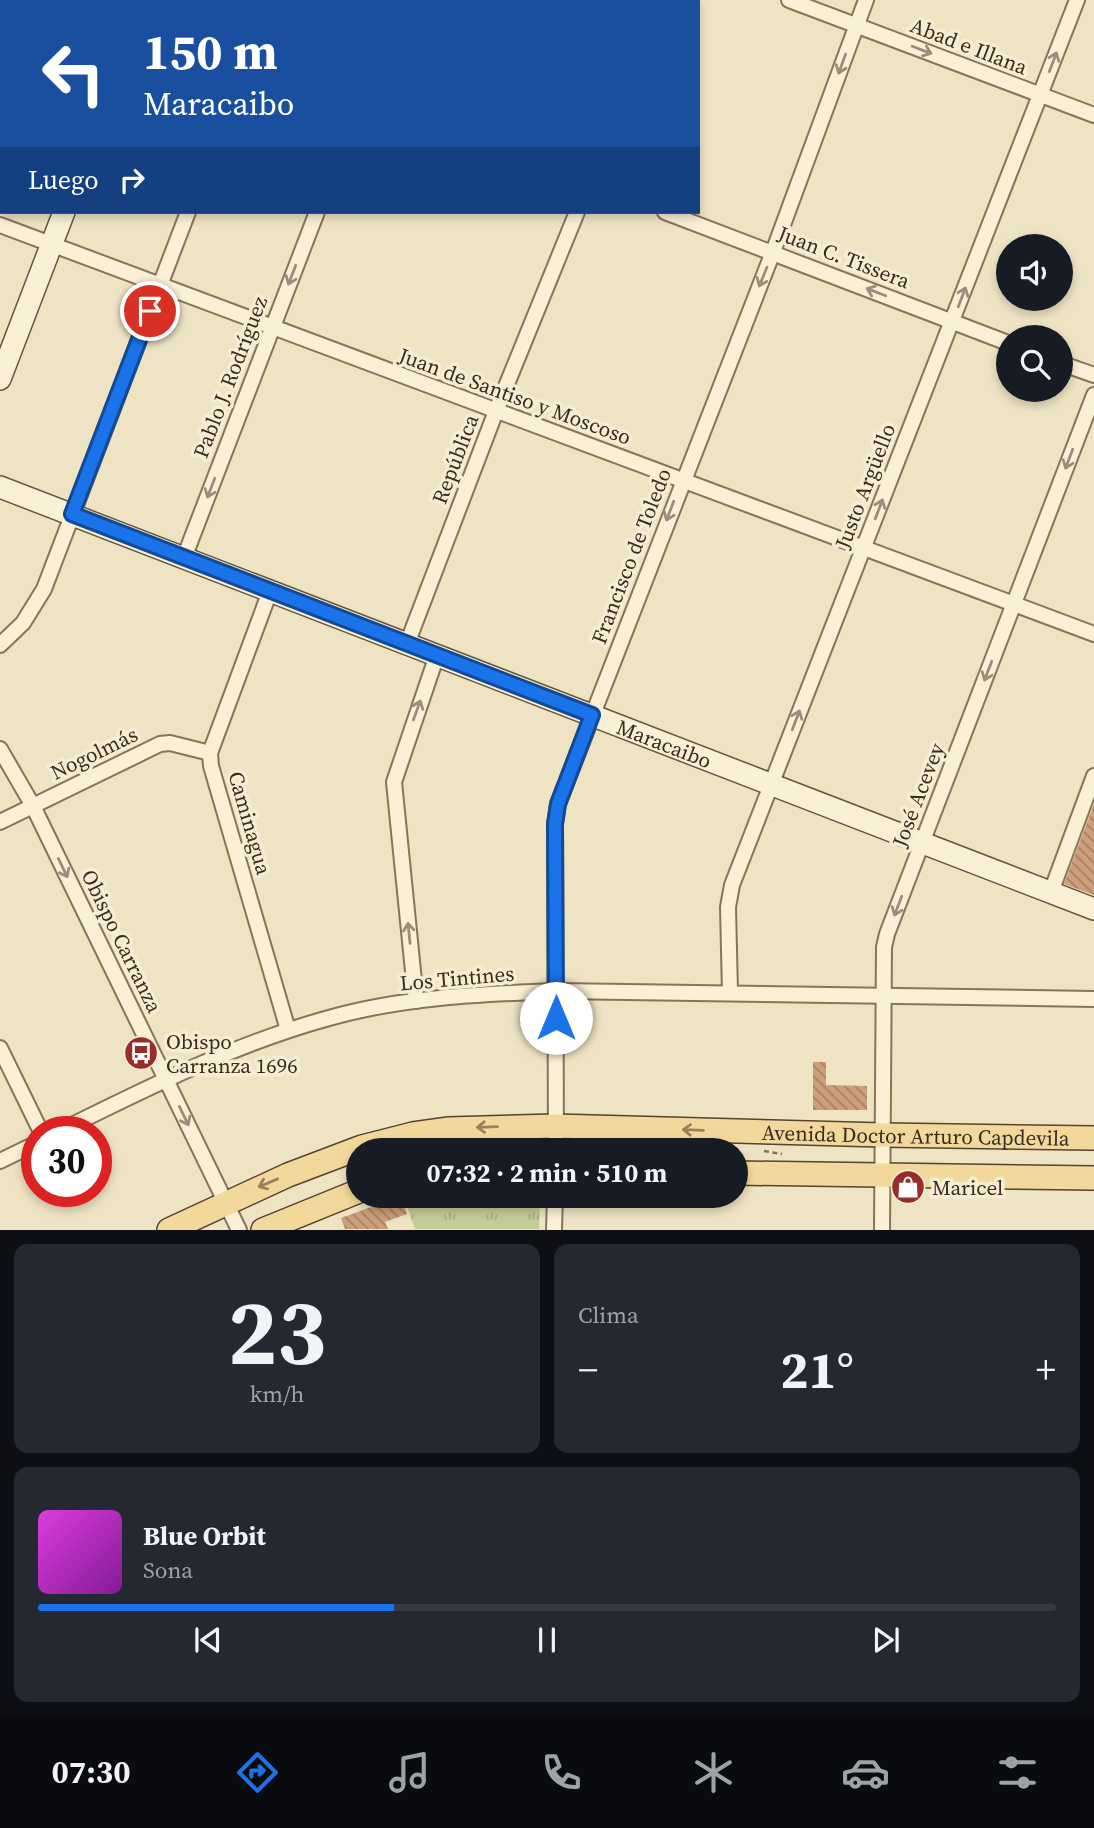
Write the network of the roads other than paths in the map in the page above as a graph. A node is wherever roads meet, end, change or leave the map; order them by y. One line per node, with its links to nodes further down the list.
1 (789, 0): 4 (street, Abad e Illana)
2 (866, 0): 4 (street, Francisco de Toledo)
3 (1077, 0): 5 (street, Justo Argüello, one-way to 3)
4 (857, 26): 5 (street, Abad e Illana, one-way to 5); 14 (street, Francisco de Toledo, one-way to 14)
5 (1040, 95): 6 (street, Abad e Illana); 16 (street, Justo Argüello, one-way to 5)
6 (1094, 115)
7 (63, 214): 13 (main road)
8 (187, 214): 15 (street)
9 (316, 214): 17 (street, Pablo J. Rodríguez, one-way to 17)
10 (576, 214): 23 (street, República)
11 (670, 214): 14 (street, Juan C. Tissera)
12 (0, 225): 13 (street, Juan de Santiso y Moscoso)
13 (51, 245): 15 (street, Juan de Santiso y Moscoso); 21 (main road)
14 (773, 252): 16 (street, Juan C. Tissera, one-way to 14); 24 (street, Francisco de Toledo, one-way to 24)
15 (160, 285): 17 (street, Juan de Santiso y Moscoso); 26 (street)
16 (952, 322): 18 (street, Juan C. Tissera); 27 (street, Justo Argüello, one-way to 16)
17 (272, 327): 23 (street, Juan de Santiso y Moscoso); 28 (street, Pablo J. Rodríguez, one-way to 28)
18 (996, 338)
19 (1073, 368): 20 (street)
20 (1094, 375)
21 (0, 379)
22 (1094, 395): 30 (street, José Acevey, one-way to 30)
23 (496, 411): 24 (street, Juan de Santiso y Moscoso); 32 (street, República)
24 (682, 481): 27 (street, Juan de Santiso y Moscoso); 35 (street, Francisco de Toledo, one-way to 35)
25 (0, 487): 26 (main road, Maracaibo)
26 (72, 514): 28 (main road, Maracaibo); 33 (street)
27 (863, 548): 30 (street, Juan de Santiso y Moscoso); 39 (street, Justo Argüello, one-way to 27)
28 (184, 558): 29 (main road, Maracaibo)
29 (270, 591): 32 (main road, Maracaibo); 37 (street, Caminagua)
30 (1013, 604): 31 (street, Juan de Santiso y Moscoso); 42 (street, José Acevey, one-way to 42)
31 (1094, 634)
32 (407, 644): 34 (main road, Maracaibo)
33 (0, 645)
34 (437, 655): 35 (main road, Maracaibo); 49 (street, one-way to 34)
35 (592, 715): 39 (main road, Maracaibo); 45 (street, Francisco de Toledo)
36 (0, 749): 40 (street, Obispo Carranza)
37 (210, 753): 40 (street, Nogolmás); 50 (street, Caminagua)
38 (1094, 776): 43 (street)
39 (771, 784): 42 (main road, Maracaibo); 46 (street, Justo Argüello)
40 (33, 806): 41 (street, Nogolmás); 52 (street, Obispo Carranza, one-way to 52)
41 (0, 822)
42 (922, 842): 43 (main road, Maracaibo); 47 (street, José Acevey, one-way to 47)
43 (1051, 892): 44 (main road, Maracaibo)
44 (1094, 909)
45 (557, 991): 46 (street, Los Tintines); 49 (street, Los Tintines); 55 (street, Francisco de Toledo)
46 (730, 993): 47 (street, Los Tintines)
47 (884, 995): 48 (street, Los Tintines); 56 (street, José Acevey)
48 (1094, 999)
49 (416, 1001): 50 (street, Los Tintines)
50 (288, 1030): 52 (street, Los Tintines)
51 (0, 1048): 53 (street)
52 (166, 1079): 54 (street, Los Tintines); 65 (street, Obispo Carranza, one-way to 65)
53 (33, 1116)
54 (91, 1116)
55 (555, 1126): 56 (main road, Avenida Doctor Arturo Capdevila, one-way to 55); 57 (street, Francisco de Toledo); 65 (main road, Avenida Doctor Arturo Capdevila, one-way to 65)
56 (883, 1135): 58 (main road, Avenida Doctor Arturo Capdevila); 62 (street, José Acevey)
57 (555, 1138)
58 (1094, 1138)
59 (21, 1151): 60 (street)
60 (0, 1161)
61 (748, 1173): 62 (main road, Avenida Doctor Arturo Capdevila)
62 (883, 1175): 63 (main road, Avenida Doctor Arturo Capdevila); 71 (street, José Acevey)
63 (1094, 1178)
64 (346, 1196): 69 (main road)
65 (226, 1202): 67 (main road, Avenida Doctor Arturo Capdevila); 68 (street, Obispo Carranza)
66 (555, 1208): 70 (street)
67 (169, 1230)
68 (239, 1230)
69 (263, 1230)
70 (554, 1230)
71 (882, 1230)

